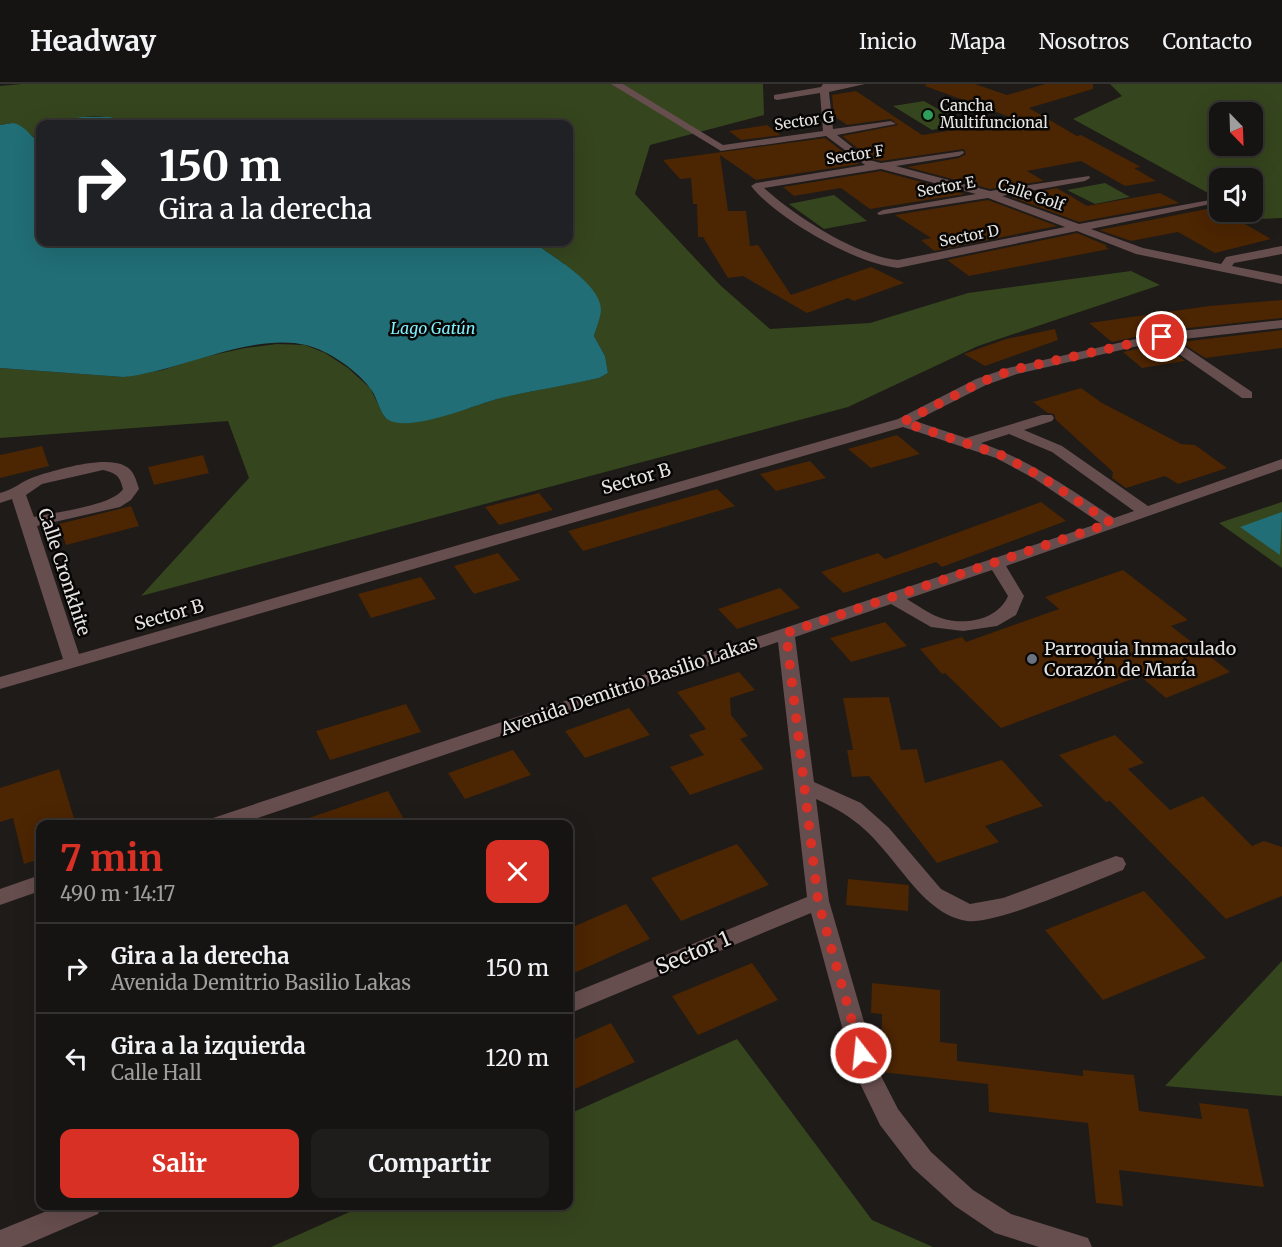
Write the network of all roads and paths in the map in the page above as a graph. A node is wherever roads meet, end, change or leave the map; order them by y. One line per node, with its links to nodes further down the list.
1 (616, 84): 6 (street, Sector G)
2 (860, 84): 3 (street)
3 (826, 87): 4 (street); 6 (street)
4 (777, 98)
5 (891, 124): 6 (street, Sector G)
6 (828, 133): 8 (street, Calle Golf)
7 (959, 153): 8 (street, Sector F)
8 (880, 166): 10 (street, Sector F); 11 (street, Calle Golf)
9 (1085, 178): 11 (street, Sector E)
10 (756, 186): 14 (street, Sector D)
11 (987, 195): 13 (street, Sector E); 14 (street, Calle Golf)
12 (1206, 202): 14 (street, Sector D)
13 (883, 213)
14 (1082, 228): 16 (street, Calle Golf)
15 (1282, 250): 16 (street)
16 (1223, 269): 17 (street, Calle Golf)
17 (1282, 280)
18 (1282, 324): 19 (street, Sector B)
19 (1162, 337): 20 (street); 22 (street, Sector B)
20 (1247, 395)
21 (1047, 418): 23 (street)
22 (903, 422): 24 (street); 34 (street, Sector B)
23 (1009, 429): 24 (street); 28 (street)
24 (967, 443): 30 (street)
25 (1282, 464): 28 (street, Avenida Demitrio Basilio Lakas)
26 (18, 493): 27 (street); 29 (street, Calle Cronkhite); 29 (street)
27 (0, 498)
28 (1146, 512): 30 (street, Avenida Demitrio Basilio Lakas)
29 (27, 523): 34 (street, Calle Cronkhite)
30 (1111, 523): 31 (street, Avenida Demitrio Basilio Lakas)
31 (996, 563): 32 (street, Avenida Demitrio Basilio Lakas); 32 (street)
32 (892, 598): 33 (street, Avenida Demitrio Basilio Lakas)
33 (786, 633): 36 (street); 37 (street, Avenida Demitrio Basilio Lakas)
34 (73, 663): 35 (street, Sector B)
35 (0, 683)
36 (804, 786): 38 (street); 41 (street)
37 (229, 820)
38 (1116, 864)
39 (36, 884): 40 (street)
40 (0, 897)
41 (818, 901): 42 (street, Sector 1); 45 (street)
42 (573, 1003)
43 (79, 1210): 44 (street)
44 (0, 1243)
45 (1078, 1247)

